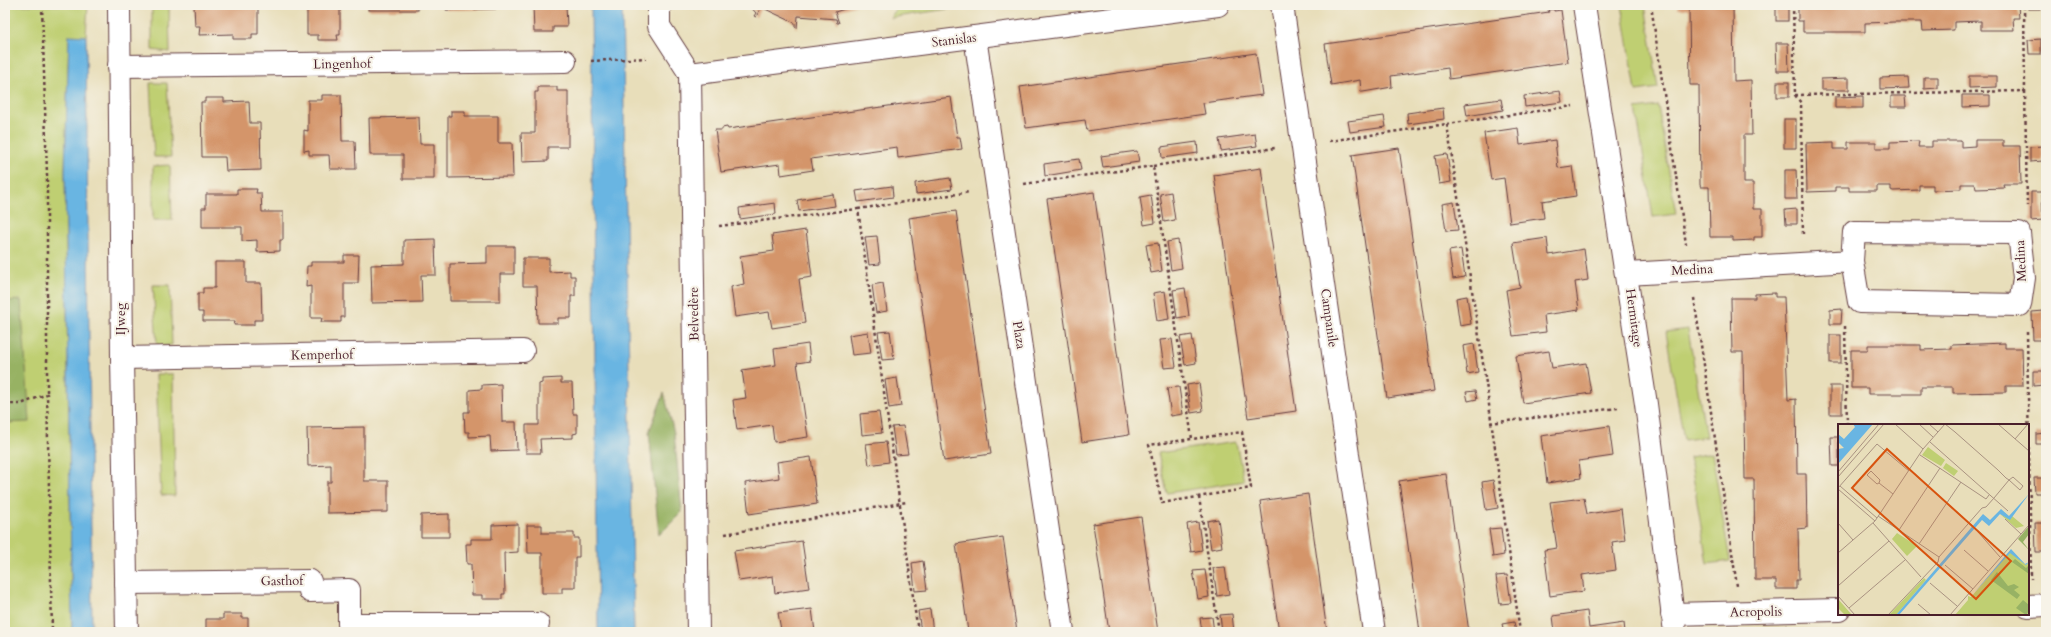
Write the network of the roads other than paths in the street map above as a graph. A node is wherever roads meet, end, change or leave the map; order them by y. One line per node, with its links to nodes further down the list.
1 (119, 5): 8 (street, IJweg)
2 (659, 5): 9 (street)
3 (1218, 5): 6 (street, Stanislas)
4 (1282, 5): 21 (street, Campanile)
5 (1584, 5): 11 (street, Hermitage)
6 (975, 37): 9 (street, Stanislas); 20 (street, Plaza)
7 (575, 61): 8 (street, Lingenhof)
8 (119, 66): 13 (street, IJweg)
9 (690, 74): 19 (street, Belvedère)
10 (1852, 261): 10 (street, Medina); 11 (street, Medina)
11 (1627, 274): 16 (street, Hermitage)
12 (523, 351): 13 (street, Kemperhof)
13 (122, 358): 14 (street, IJweg)
14 (126, 583): 17 (street, Gasthof); 18 (street, IJweg)
15 (1838, 610): 16 (street, Acropolis)
16 (1673, 623)
17 (538, 624)
18 (127, 632)
19 (698, 632)
20 (1063, 632)
21 (1374, 632)

